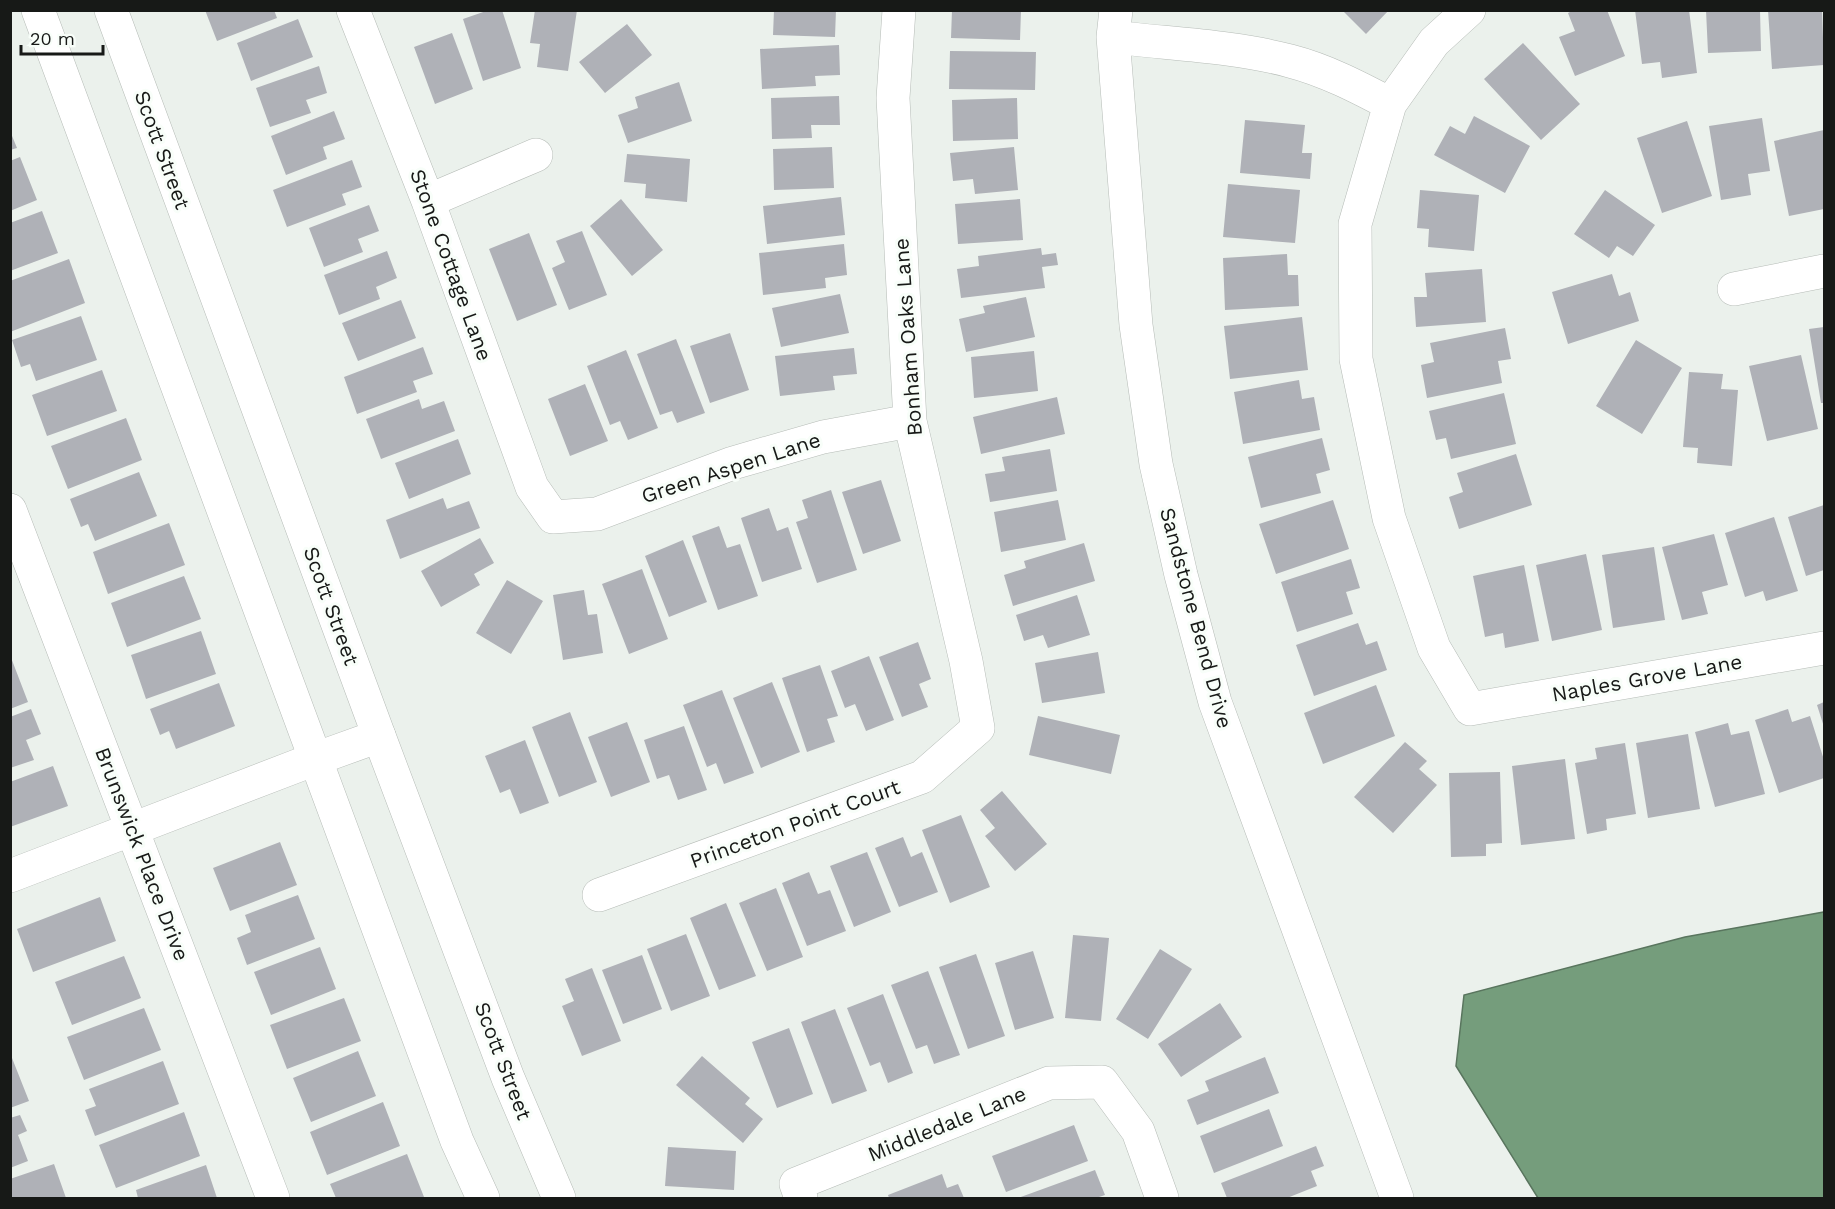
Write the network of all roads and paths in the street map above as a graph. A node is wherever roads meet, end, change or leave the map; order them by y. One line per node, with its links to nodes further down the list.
1 (38, 10): 18 (street)
2 (111, 10): 17 (street, Scott Street)
3 (353, 10): 9 (street, Stone Cottage Lane)
4 (899, 10): 12 (street, Bonham Oaks Lane)
5 (1469, 10): 7 (street)
6 (1114, 24): 7 (street); 27 (street, Sandstone Bend Drive)
7 (1390, 104): 15 (street, Naples Grove Lane)
8 (536, 155): 9 (street)
9 (428, 201): 14 (street, Stone Cottage Lane)
10 (1824, 271): 11 (street)
11 (1734, 289)
12 (910, 421): 14 (street, Green Aspen Lane); 16 (street, Bonham Oaks Lane)
13 (10, 510): 19 (street, Brunswick Place Drive)
14 (554, 517)
15 (1824, 648)
16 (978, 728): 21 (street, Princeton Point Court)
17 (379, 736): 18 (street); 25 (street, Scott Street)
18 (315, 759): 19 (street); 24 (street)
19 (132, 828): 20 (street); 23 (street, Brunswick Place Drive)
20 (10, 876)
21 (599, 895)
22 (798, 1191): 26 (street, Middledale Lane)
23 (273, 1198)
24 (483, 1198)
25 (559, 1198)
26 (1162, 1198)
27 (1397, 1198)

